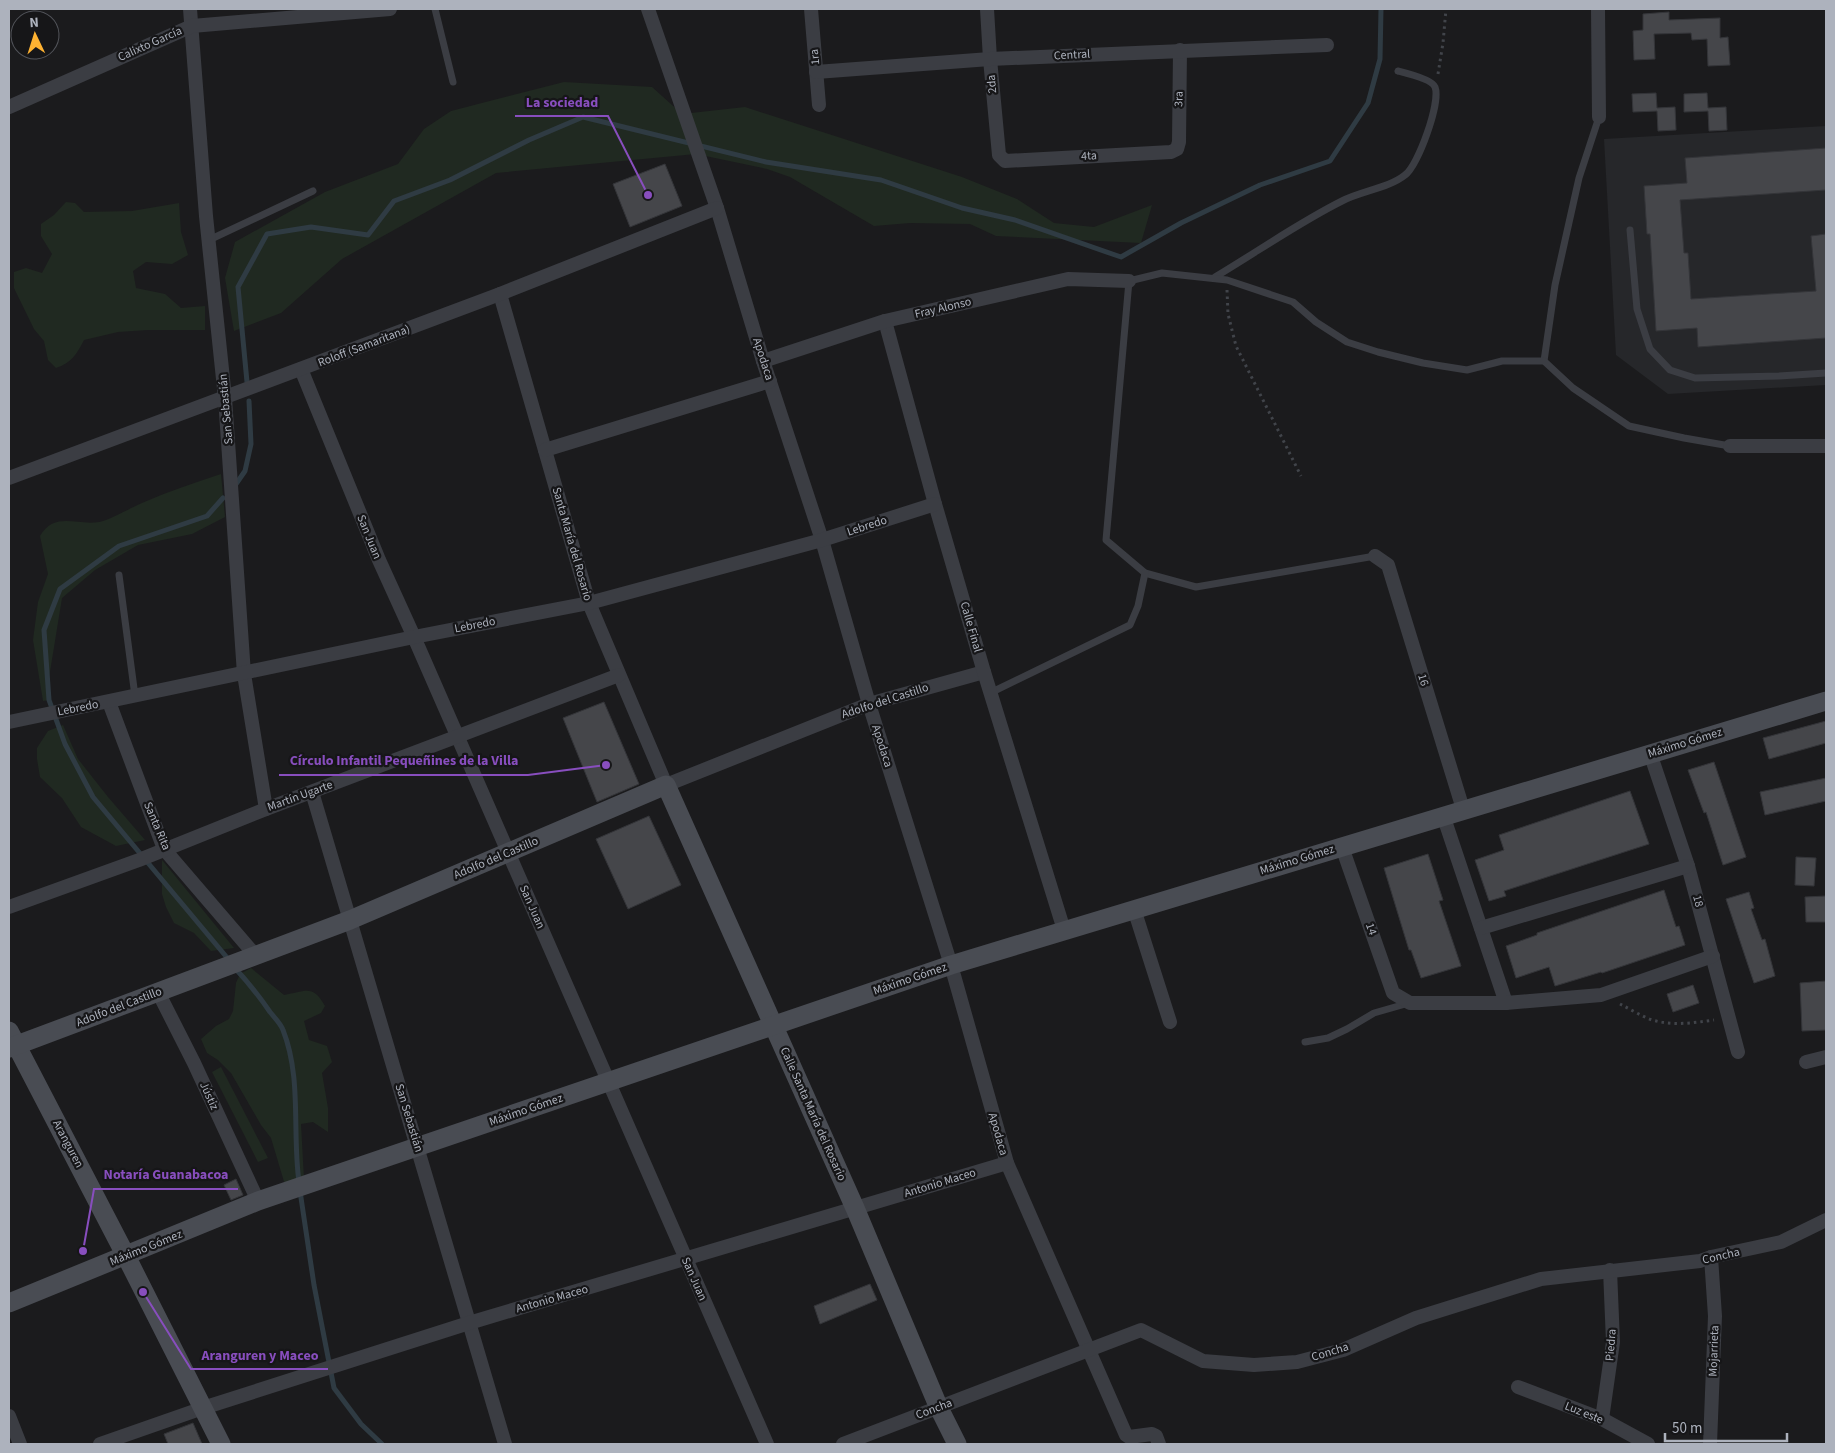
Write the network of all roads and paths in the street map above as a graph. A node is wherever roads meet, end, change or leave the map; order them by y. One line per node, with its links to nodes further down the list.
1 (190, 9): 10 (street, San Sebastián)
2 (390, 9): 9 (street, Calixto García)
3 (435, 9): 16 (lane)
4 (648, 9): 24 (street, Apodaca)
5 (811, 9): 15 (street, 1ra)
6 (987, 9): 13 (street, 2da)
7 (1446, 9): 17 (path)
8 (1598, 9): 20 (street)
9 (372, 10): 10 (street, Calixto García)
10 (192, 26): 19 (street, Calixto García); 26 (street, San Sebastián)
11 (1327, 45): 12 (street, Central)
12 (1180, 50): 13 (street, Central); 21 (street, 3ra)
13 (990, 59): 15 (street, Central); 22 (street, 2da)
14 (1398, 71): 17 (lane)
15 (816, 72): 18 (street, 1ra)
16 (453, 82)
17 (1436, 87): 27 (lane)
18 (819, 105)
19 (9, 107)
20 (1599, 117): 33 (lane)
21 (1177, 148): 22 (street, 4ta)
22 (1001, 159)
23 (313, 191): 26 (lane)
24 (717, 208): 30 (street, Roloff (Samaritana)); 32 (street, Apodaca)
25 (1630, 230): 35 (lane)
26 (209, 240): 37 (street, San Sebastián)
27 (1215, 277): 28 (lane); 29 (lane)
28 (1227, 280): 33 (lane); 41 (path)
29 (1128, 281): 31 (street, Fray Alonso); 46 (lane)
30 (500, 294): 34 (street, Roloff (Samaritana)); 40 (street, Santa María del Rosario)
31 (885, 321): 32 (street, Fray Alonso); 43 (street, Calle Final)
32 (763, 361): 36 (street, Apodaca)
33 (1544, 361): 38 (lane)
34 (301, 369): 37 (street, Roloff (Samaritana)); 49 (street, San Juan)
35 (1826, 373)
36 (770, 381): 40 (street); 44 (street, Apodaca)
37 (225, 398): 42 (street, Roloff (Samaritana)); 51 (street, San Sebastián)
38 (1730, 446): 39 (street)
39 (1826, 446)
40 (545, 450): 48 (street, Santa María del Rosario)
41 (1301, 476)
42 (9, 478)
43 (934, 504): 44 (street, Lebredo); 50 (street, Calle Final)
44 (822, 540): 48 (street, Lebredo); 57 (street, Apodaca)
45 (1376, 556): 46 (lane); 64 (street, 16)
46 (1145, 573): 53 (lane)
47 (119, 574): 54 (lane)
48 (588, 603): 49 (street, Lebredo); 52 (street, Santa María del Rosario)
49 (414, 637): 51 (street, Lebredo); 59 (street, San Juan)
50 (984, 672): 53 (street, Calle Final); 57 (street, Adolfo del Castillo)
51 (244, 674): 54 (street, Lebredo); 63 (street, San Sebastián)
52 (619, 675): 59 (street, Martín Ugarte); 61 (street, Santa María del Rosario)
53 (990, 693): 74 (street, Calle Final)
54 (135, 696): 56 (street, Lebredo)
55 (1826, 701): 60 (street, Máximo Gómez)
56 (109, 702): 58 (street, Lebredo); 67 (street, Santa Rita)
57 (869, 704): 61 (street, Adolfo del Castillo); 77 (street, Apodaca)
58 (9, 722)
59 (458, 737): 62 (street, Martín Ugarte); 68 (street, San Juan)
60 (1650, 753): 64 (street, Máximo Gómez); 69 (street, 18)
61 (666, 785): 68 (street, Adolfo del Castillo); 84 (street, Calle Santa María del Rosario)
62 (312, 792): 63 (street, Martín Ugarte); 72 (street, San Sebastián)
63 (266, 808): 67 (street, Martín Ugarte)
64 (1463, 810): 65 (street, Máximo Gómez)
65 (1443, 816): 66 (street, Máximo Gómez); 73 (street)
66 (1342, 847): 71 (street, Máximo Gómez); 80 (street, 14)
67 (159, 851): 70 (street, Martín Ugarte); 75 (street, Santa Rita)
68 (508, 853): 72 (street, Adolfo del Castillo); 90 (street, San Juan)
69 (1688, 866): 73 (street); 76 (street, 18)
70 (9, 907)
71 (1134, 909): 74 (street, Máximo Gómez); 83 (street)
72 (350, 920): 75 (street, Adolfo del Castillo); 91 (street, San Sebastián)
73 (1481, 928): 81 (street)
74 (1064, 930): 77 (street, Máximo Gómez)
75 (250, 956): 78 (street, Adolfo del Castillo)
76 (1713, 956): 79 (street); 82 (street, 18)
77 (951, 965): 84 (street, Máximo Gómez); 92 (street, Apodaca)
78 (158, 992): 85 (street, Adolfo del Castillo); 93 (street, Jústiz)
79 (1601, 995): 81 (street); 82 (path)
80 (1410, 1003): 81 (street); 86 (lane)
81 (1506, 1003)
82 (1729, 1018): 87 (street, 18)
83 (1170, 1022)
84 (773, 1026): 90 (street, Máximo Gómez); 94 (street, Calle Santa María del Rosario)
85 (11, 1041): 96 (street, Aranguren)
86 (1305, 1042)
87 (1738, 1052)
88 (1826, 1056): 89 (street)
89 (1806, 1062)
90 (608, 1081): 91 (street, Máximo Gómez); 98 (street, San Juan)
91 (418, 1148): 93 (street, Máximo Gómez); 101 (street, San Sebastián)
92 (1007, 1163): 94 (street, Antonio Maceo); 102 (street, Apodaca)
93 (258, 1201): 96 (street, Máximo Gómez)
94 (855, 1208): 98 (street, Antonio Maceo); 105 (street, Calle Santa María del Rosario)
95 (1826, 1220): 97 (street, Concha)
96 (126, 1256): 100 (street, Máximo Gómez); 104 (street, Aranguren)
97 (1711, 1257): 99 (street, Concha); 117 (street, Mojarrieta)
98 (686, 1260): 101 (street, Antonio Maceo); 112 (street, San Juan)
99 (1610, 1270): 102 (street, Concha); 107 (street, Piedra)
100 (9, 1302)
101 (469, 1323): 104 (street, Antonio Maceo); 111 (street, San Sebastián)
102 (1088, 1350): 105 (street, Concha); 115 (street, Apodaca)
103 (1518, 1387): 107 (street, Luz este)
104 (203, 1408): 109 (street, Antonio Maceo); 110 (street, Aranguren)
105 (939, 1408): 113 (street, Concha); 114 (street, Calle Santa María del Rosario)
106 (9, 1416): 108 (street)
107 (1602, 1419): 116 (street, Luz este)
108 (20, 1444)
109 (100, 1444)
110 (221, 1444)
111 (505, 1444)
112 (767, 1444)
113 (844, 1444)
114 (956, 1444)
115 (1159, 1444)
116 (1648, 1444)
117 (1710, 1444)

